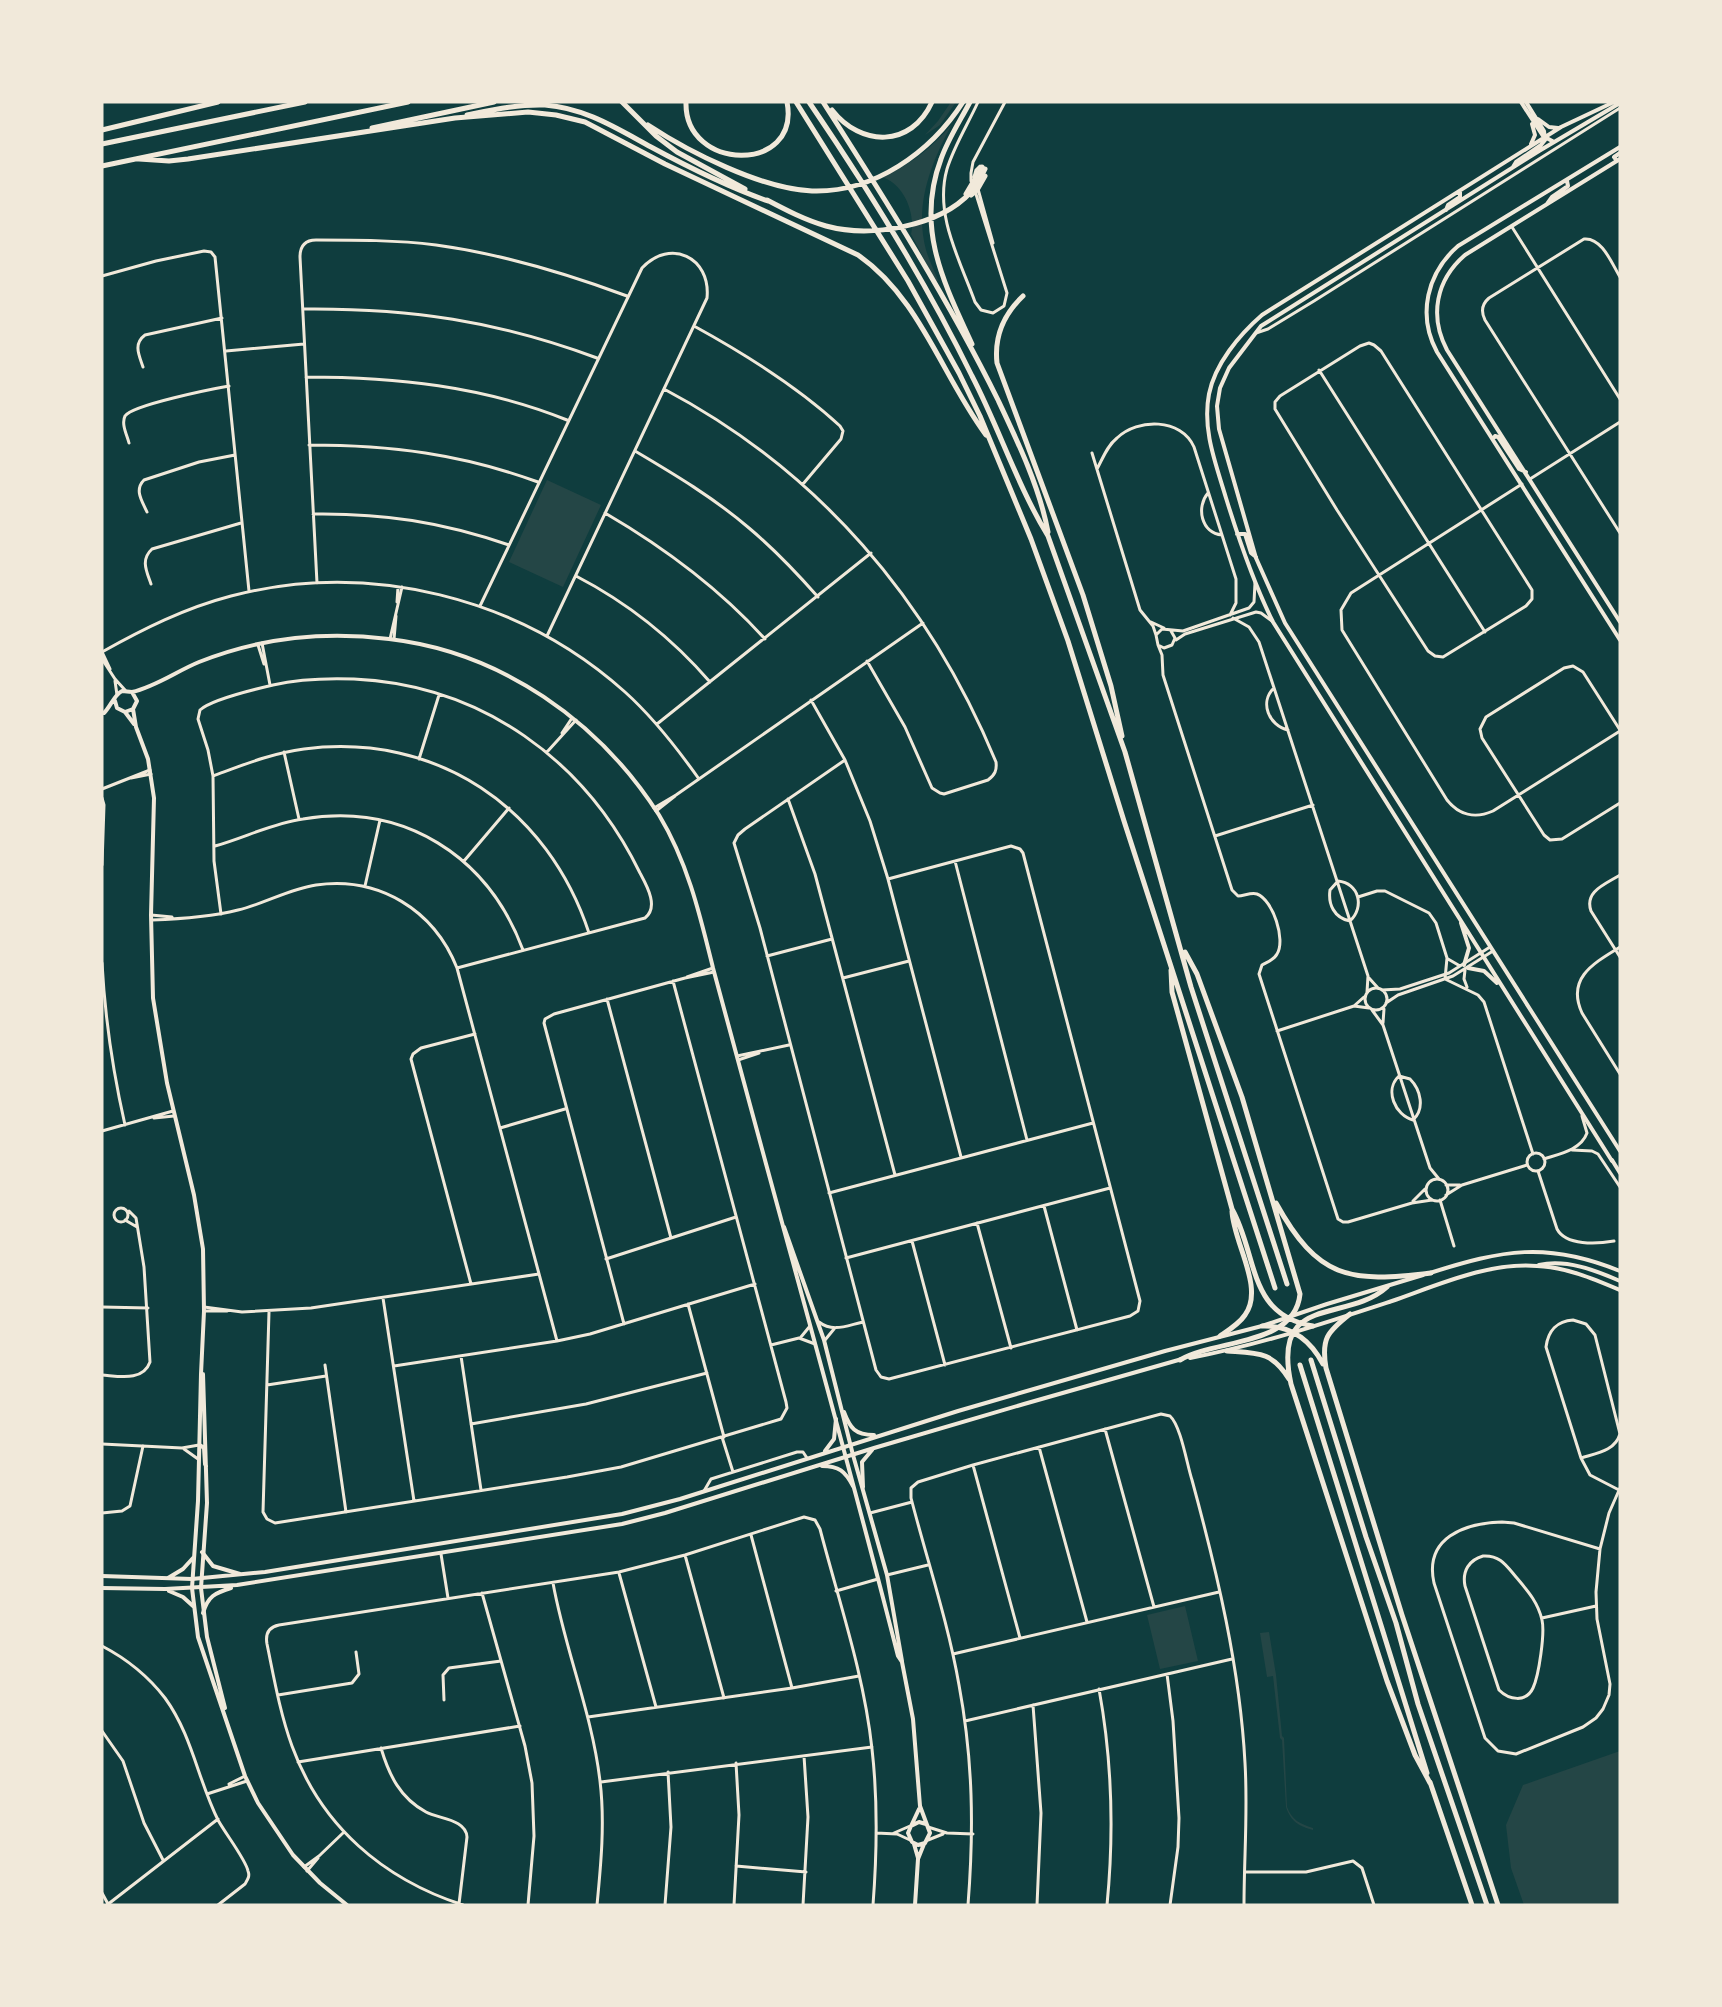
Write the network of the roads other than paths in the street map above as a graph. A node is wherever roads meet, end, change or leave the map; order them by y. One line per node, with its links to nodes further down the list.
1 (218, 102): 24 (highway)
2 (305, 102): 28 (highway)
3 (408, 102): 32 (highway)
4 (494, 102): 25 (highway)
5 (622, 102): 21 (highway)
6 (686, 102): 7 (highway)
7 (787, 102)
8 (796, 102): 65 (highway)
9 (809, 102): 88 (highway)
10 (825, 102): 11 (highway); 57 (highway)
11 (932, 102)
12 (963, 102): 21 (highway)
13 (970, 102): 57 (highway)
14 (978, 102): 43 (street)
15 (1005, 102): 43 (street)
16 (1523, 102): 20 (street)
17 (1614, 102): 23 (street)
18 (1620, 103): 27 (street)
19 (1620, 108): 52 (street)
20 (1531, 115): 23 (street); 26 (street); 30 (street)
21 (637, 117): 39 (highway)
22 (454, 118): 25 (highway); 39 (highway); 65 (highway)
23 (1562, 127): 26 (street)
24 (102, 130)
25 (347, 134): 32 (highway)
26 (1545, 138): 27 (street); 30 (street); 36 (street)
27 (1555, 142): 36 (street)
28 (102, 144)
29 (1620, 147): 37 (street)
30 (1528, 148): 38 (street)
31 (1620, 153): 33 (street)
32 (139, 159): 34 (highway)
33 (1619, 161): 40 (street)
34 (102, 166)
35 (984, 168): 39 (highway); 43 (street)
36 (1513, 168): 41 (street)
37 (1567, 181): 40 (street); 66 (street)
38 (1460, 191): 41 (street); 86 (street)
39 (770, 202)
40 (1547, 205): 42 (street)
41 (1445, 211): 52 (street)
42 (1512, 227): 44 (street); 74 (street)
43 (994, 246)
44 (1537, 268): 46 (street); 62 (street); 71 (street)
45 (102, 276): 50 (street)
46 (1620, 277)
47 (627, 296): 49 (street); 51 (street); 55 (street)
48 (1023, 296): 151 (highway)
49 (304, 309): 53 (street); 55 (street)
50 (222, 318): 54 (street); 56 (street)
51 (694, 326): 61 (street); 77 (street)
52 (1255, 332): 92 (street)
53 (304, 344): 54 (street); 59 (street)
54 (226, 351): 60 (street)
55 (597, 358): 63 (street)
56 (143, 367)
57 (982, 368): 88 (highway)
58 (1319, 370): 80 (street); 89 (street); 93 (street)
59 (306, 377): 63 (street); 68 (street)
60 (229, 386): 67 (street); 72 (street)
61 (664, 389): 69 (street); 77 (street)
62 (1620, 399)
63 (567, 420): 76 (street)
64 (1620, 422): 71 (street)
65 (988, 439): 194 (highway)
66 (1493, 440): 74 (street); 78 (street)
67 (129, 443)
68 (309, 445): 76 (street); 83 (street)
69 (635, 450): 82 (street); 100 (street)
70 (1092, 453): 73 (street)
71 (1570, 453): 75 (street); 85 (street)
72 (235, 455): 81 (street); 84 (street)
73 (1097, 469): 79 (street); 106 (street)
74 (1527, 472): 75 (street)
75 (1530, 478): 108 (street)
76 (538, 482): 90 (street)
77 (803, 484): 91 (street)
78 (1522, 484): 80 (street); 118 (street)
79 (1208, 493): 87 (street); 87 (street)
80 (1482, 509): 89 (street); 113 (street)
81 (147, 512)
82 (605, 513): 94 (street); 117 (street)
83 (313, 514): 90 (street); 96 (street)
84 (241, 524): 97 (street); 99 (street)
85 (1619, 531)
86 (1237, 534): 92 (street); 95 (street)
87 (1222, 535): 101 (street)
88 (1048, 536): 151 (highway)
89 (1429, 543): 93 (street); 113 (street)
90 (508, 544): 102 (street)
91 (871, 553): 100 (street); 109 (street)
92 (1256, 558): 185 (street)
93 (1378, 574): 113 (street); 158 (street)
94 (576, 576): 115 (street); 129 (street)
95 (1255, 582): 103 (street); 107 (street)
96 (317, 583): 98 (street); 99 (street)
97 (151, 584)
98 (400, 587): 102 (street); 116 (street)
99 (249, 591): 123 (street)
100 (818, 597): 117 (street)
101 (1236, 601): 103 (street); 105 (street)
102 (480, 606): 115 (street)
103 (1245, 610): 105 (street)
104 (1251, 613): 105 (street); 107 (street); 110 (street)
105 (1231, 617): 110 (street); 112 (street); 119 (street)
106 (1149, 621): 111 (street); 114 (street)
107 (1273, 622): 180 (street)
108 (1620, 622)
109 (923, 623): 126 (street); 126 (street)
110 (1249, 627): 132 (street)
111 (1165, 628): 112 (street); 114 (street)
112 (1171, 631): 119 (street)
113 (1485, 633)
114 (1156, 635): 121 (street)
115 (547, 636): 145 (street)
116 (392, 639): 120 (street); 144 (street)
117 (765, 639): 129 (street)
118 (1620, 640)
119 (1174, 641): 122 (street)
120 (260, 643): 130 (street); 131 (street)
121 (1158, 645): 122 (street); 124 (street)
122 (1170, 647): 124 (street)
123 (102, 652): 127 (street)
124 (1162, 657): 167 (street)
125 (102, 659): 127 (street)
126 (867, 661): 138 (street)
127 (110, 671): 128 (street)
128 (115, 679): 133 (street); 135 (street)
129 (710, 682): 145 (street)
130 (150, 686): 134 (street); 137 (street)
131 (270, 686): 136 (street); 155 (street)
132 (1274, 688): 147 (street); 147 (street)
133 (125, 690): 134 (street); 135 (street)
134 (132, 692): 137 (street)
135 (117, 695): 139 (street)
136 (439, 695): 150 (street); 152 (street)
137 (137, 700): 140 (street)
138 (811, 700): 153 (street); 156 (street)
139 (115, 701): 141 (street); 143 (street)
140 (133, 709): 142 (street); 146 (street)
141 (120, 710): 142 (street); 143 (street)
142 (125, 712): 146 (street)
143 (103, 714)
144 (574, 719): 150 (street); 164 (street)
145 (657, 724): 156 (street)
146 (136, 727): 154 (street)
147 (1288, 730): 162 (street)
148 (1620, 731): 158 (street); 158 (street)
149 (284, 752): 152 (street); 155 (street); 165 (street)
150 (547, 752): 181 (street)
151 (1125, 752): 183 (highway)
152 (418, 759): 163 (street)
153 (845, 760): 160 (street); 173 (street)
154 (151, 772): 157 (street); 178 (street)
155 (213, 776): 168 (street)
156 (699, 779): 164 (street)
157 (102, 789)
158 (1518, 796): 161 (street)
159 (102, 798): 171 (street)
160 (788, 800): 182 (street); 189 (street)
161 (1620, 803)
162 (1313, 805): 167 (street); 174 (street)
163 (509, 808): 169 (street); 181 (street)
164 (655, 809): 197 (street)
165 (299, 819): 166 (street); 168 (street)
166 (380, 820): 169 (street); 175 (street)
167 (1215, 836): 212 (street)
168 (214, 846): 177 (street)
169 (464, 861): 187 (street)
170 (955, 861): 173 (street); 222 (street); 226 (street)
171 (102, 865)
172 (1620, 875): 186 (street)
173 (888, 879): 192 (street)
174 (1338, 881): 176 (street); 179 (street); 179 (street)
175 (365, 886): 177 (street); 196 (street)
176 (1358, 897): 179 (street); 191 (street)
177 (221, 914): 178 (street)
178 (151, 918): 220 (street)
179 (1350, 921): 198 (street)
180 (1461, 922): 188 (street); 195 (street)
181 (589, 933): 187 (street)
182 (832, 939): 189 (street); 200 (street)
183 (1181, 946): 243 (highway); 270 (highway)
184 (1620, 947): 186 (street)
185 (1492, 949): 188 (street); 228 (street)
186 (1615, 950): 190 (street); 216 (street)
187 (523, 951): 196 (street)
188 (1482, 955): 195 (street); 204 (street)
189 (766, 956): 214 (street)
190 (1620, 957)
191 (1447, 958): 195 (street); 199 (street)
192 (909, 961): 200 (street); 230 (street)
193 (102, 963): 207 (street)
194 (1171, 965): 250 (highway); 272 (highway)
195 (1465, 967): 199 (street); 203 (street); 204 (street)
196 (457, 968): 213 (street)
197 (714, 970): 201 (street); 215 (street)
198 (1368, 976): 202 (street); 205 (street)
199 (1445, 977): 202 (street); 203 (street); 208 (street)
200 (843, 978): 236 (street)
201 (673, 981): 206 (street); 252 (street)
202 (1380, 989): 205 (street); 208 (street)
203 (1467, 989): 229 (street)
204 (1506, 993): 219 (street)
205 (1366, 994): 209 (street); 210 (street)
206 (607, 999): 218 (street); 257 (street)
207 (103, 1003): 223 (street)
208 (1386, 1005): 210 (street); 211 (street)
209 (1354, 1006): 210 (street); 212 (street)
210 (1370, 1009): 211 (street)
211 (1383, 1025): 217 (street)
212 (1277, 1031): 248 (street)
213 (475, 1034): 224 (street); 268 (street)
214 (789, 1045): 215 (street); 244 (street)
215 (737, 1058): 255 (street)
216 (1620, 1074)
217 (1399, 1076): 221 (street); 221 (street); 221 (street)
218 (565, 1109): 224 (street); 262 (street)
219 (1580, 1110): 227 (street); 235 (street)
220 (173, 1113): 223 (street); 278 (street)
221 (1413, 1120): 233 (street)
222 (1093, 1123): 226 (street); 242 (street)
223 (125, 1125): 225 (street)
224 (500, 1128): 266 (street)
225 (102, 1131)
226 (1027, 1140): 230 (street)
227 (1570, 1150): 231 (street); 241 (street)
228 (1620, 1151)
229 (1533, 1154): 231 (street); 232 (street)
230 (961, 1157): 236 (street)
231 (1544, 1159): 234 (street)
232 (1527, 1165): 234 (street); 239 (street)
233 (1430, 1168): 237 (street); 240 (street)
234 (1538, 1171): 259 (street)
235 (1620, 1172)
236 (895, 1175): 244 (street)
237 (1439, 1179): 238 (street); 240 (street)
238 (1446, 1185): 239 (street); 245 (street)
239 (1462, 1185): 245 (street)
240 (1427, 1186): 246 (street); 248 (street)
241 (1620, 1187)
242 (1110, 1188): 249 (street); 291 (street)
243 (1270, 1191): 265 (highway); 281 (highway)
244 (829, 1193): 261 (street)
245 (1446, 1196): 247 (street)
246 (1432, 1200): 247 (street); 248 (street)
247 (1440, 1200): 260 (street)
248 (1412, 1203)
249 (1044, 1206): 254 (street); 291 (street)
250 (1232, 1209): 281 (highway); 293 (highway)
251 (129, 1211): 253 (street); 253 (street); 256 (street)
252 (736, 1217): 257 (street); 269 (street)
253 (125, 1220): 256 (street)
254 (977, 1223): 258 (street); 299 (street)
255 (783, 1225): 282 (street); 286 (street)
256 (137, 1227): 277 (street)
257 (671, 1238): 262 (street)
258 (912, 1241): 261 (street); 305 (street)
259 (1614, 1241)
260 (1454, 1246)
261 (846, 1258): 283 (street)
262 (606, 1259): 285 (street)
263 (1538, 1266): 267 (street); 273 (street); 280 (street)
264 (1620, 1270): 265 (street)
265 (1431, 1273): 271 (street)
266 (539, 1274): 268 (street); 296 (street)
267 (1620, 1281)
268 (471, 1284): 274 (street)
269 (755, 1284): 275 (street); 298 (street)
270 (1287, 1284)
271 (1388, 1287): 281 (street); 284 (highway)
272 (1275, 1288)
273 (1620, 1292)
274 (383, 1298): 279 (street); 307 (street)
275 (688, 1304): 285 (street); 310 (street)
276 (102, 1307): 277 (street)
277 (148, 1308): 311 (street)
278 (204, 1309): 279 (street); 309 (street)
279 (270, 1311): 314 (street)
280 (1350, 1314): 288 (street); 308 (highway)
281 (1290, 1318): 284 (highway); 287 (street); 289 (highway)
282 (819, 1322): 290 (street); 295 (street)
283 (863, 1322): 290 (street); 305 (street)
284 (1300, 1323): 288 (highway); 292 (highway)
285 (624, 1324): 296 (street)
286 (810, 1325): 294 (street); 297 (street)
287 (1262, 1326): 289 (highway); 293 (street)
288 (1313, 1326): 292 (street)
289 (1281, 1327): 292 (highway); 302 (highway)
290 (835, 1328): 295 (street)
291 (1077, 1330): 299 (street)
292 (1294, 1332): 300 (street); 308 (highway); 313 (highway)
293 (1220, 1336): 319 (street)
294 (799, 1338): 297 (street); 298 (street)
295 (824, 1340): 315 (street)
296 (557, 1341): 301 (street)
297 (816, 1344): 316 (street)
298 (771, 1346): 320 (street)
299 (1011, 1348): 305 (street)
300 (1227, 1351): 302 (street); 313 (highway)
301 (461, 1355): 307 (street); 317 (street)
302 (1180, 1360): 328 (street)
303 (1311, 1360): 447 (highway)
304 (325, 1365): 312 (street)
305 (945, 1365)
306 (1300, 1365): 409 (highway)
307 (394, 1366): 344 (street)
308 (1326, 1368): 448 (highway)
309 (202, 1370): 323 (street); 337 (street)
310 (707, 1373): 317 (street); 320 (street)
311 (102, 1376)
312 (326, 1376): 314 (street); 346 (street)
313 (1291, 1384): 409 (highway)
314 (267, 1385): 346 (street)
315 (844, 1412): 319 (street); 321 (street)
316 (836, 1419): 325 (street); 329 (street)
317 (471, 1424): 342 (street)
318 (1106, 1429): 326 (street); 371 (street); 376 (street)
319 (880, 1434): 321 (street)
320 (723, 1437): 338 (street); 342 (street)
321 (850, 1443): 325 (street); 330 (street)
322 (102, 1444): 324 (street)
323 (200, 1445): 327 (street); 334 (street); 337 (street)
324 (143, 1446): 327 (street); 347 (street)
325 (843, 1446): 329 (street); 331 (street)
326 (1039, 1447): 335 (street); 379 (street)
327 (183, 1448): 334 (street)
328 (874, 1448): 330 (street); 340 (street)
329 (822, 1453): 332 (street)
330 (853, 1455): 331 (street); 340 (street)
331 (846, 1457): 336 (street); 339 (street)
332 (807, 1458): 338 (street); 343 (street)
333 (1581, 1458): 333 (street); 341 (street)
334 (199, 1460): 354 (street)
335 (973, 1465): 345 (street); 380 (street)
336 (818, 1466): 339 (street); 352 (street)
337 (207, 1467): 351 (street)
338 (733, 1472): 343 (street)
339 (854, 1486): 363 (street)
340 (863, 1487): 348 (street)
341 (1619, 1489): 350 (street)
342 (481, 1490): 344 (street)
343 (704, 1491): 357 (street)
344 (414, 1501): 346 (street)
345 (912, 1502): 348 (street); 355 (street)
346 (346, 1512)
347 (102, 1513)
348 (870, 1513): 358 (street)
349 (751, 1535): 353 (street); 370 (street); 389 (street)
350 (1600, 1549): 375 (street); 375 (street)
351 (202, 1552): 357 (street); 362 (street)
352 (441, 1554): 365 (street); 373 (street)
353 (685, 1555): 356 (street); 392 (street)
354 (193, 1558): 360 (street); 361 (street)
355 (928, 1565): 358 (street); 383 (street)
356 (619, 1572): 364 (street); 395 (street)
357 (241, 1574): 362 (street)
358 (887, 1575): 386 (street)
359 (102, 1576): 360 (street)
360 (167, 1578): 361 (street)
361 (192, 1579): 362 (street); 367 (street)
362 (201, 1579): 368 (street)
363 (879, 1579): 370 (street); 386 (street)
364 (552, 1583): 372 (street); 396 (street)
365 (237, 1585): 368 (street); 377 (street)
366 (102, 1588): 369 (street)
367 (192, 1588): 368 (street); 369 (street); 374 (street)
368 (201, 1588): 377 (street)
369 (165, 1589): 374 (street)
370 (836, 1591): 388 (street)
371 (1219, 1592): 376 (street); 384 (street)
372 (482, 1593): 373 (street); 385 (street)
373 (448, 1598): 391 (street)
374 (193, 1606): 398 (street)
375 (1596, 1606): 378 (street)
376 (1154, 1607): 379 (street)
377 (203, 1613): 398 (street)
378 (1542, 1618): 378 (street)
379 (1087, 1622): 380 (street)
380 (1020, 1638): 383 (street)
381 (102, 1646): 410 (street)
382 (356, 1652): 391 (street)
383 (953, 1654): 397 (street)
384 (1232, 1659): 387 (street); 427 (street)
385 (501, 1661): 393 (street); 399 (street)
386 (902, 1662): 411 (street)
387 (1167, 1674): 390 (street); 443 (street)
388 (859, 1676): 389 (street); 401 (street)
389 (792, 1688): 392 (street)
390 (1099, 1689): 394 (street); 442 (street)
391 (278, 1695): 404 (street)
392 (724, 1698): 395 (street)
393 (444, 1700)
394 (1033, 1705): 397 (street); 441 (street)
395 (656, 1707): 396 (street)
396 (588, 1717): 408 (street)
397 (965, 1721): 419 (street)
398 (228, 1724): 407 (street)
399 (520, 1726): 402 (street); 433 (street)
400 (102, 1731): 423 (street)
401 (872, 1747): 403 (street); 416 (street)
402 (381, 1748): 404 (street); 430 (street)
403 (804, 1756): 405 (street); 426 (street)
404 (298, 1762): 415 (street)
405 (736, 1763): 406 (street); 424 (street)
406 (668, 1772): 408 (street); 435 (street)
407 (247, 1778): 410 (street); 425 (street)
408 (601, 1782): 434 (street)
409 (1430, 1783): 446 (highway)
410 (207, 1794): 412 (street)
411 (920, 1806): 413 (street); 414 (street)
412 (218, 1819): 423 (street); 431 (street)
413 (911, 1825): 414 (street); 417 (street); 421 (street)
414 (927, 1826): 418 (street); 420 (street)
415 (343, 1833): 425 (street); 430 (street)
416 (876, 1833): 417 (street); 438 (street)
417 (892, 1833): 421 (street)
418 (947, 1833): 419 (street); 420 (street)
419 (973, 1834): 440 (street)
420 (927, 1841): 421 (street); 422 (street)
421 (912, 1842): 422 (street)
422 (918, 1859): 439 (street)
423 (163, 1860): 429 (street)
424 (736, 1866): 426 (street); 436 (street)
425 (305, 1869): 432 (street)
426 (806, 1872): 437 (street)
427 (1245, 1872): 444 (street); 445 (street)
428 (102, 1893): 429 (street)
429 (107, 1904)
430 (461, 1904)
431 (218, 1905)
432 (347, 1905)
433 (528, 1905)
434 (597, 1905)
435 (665, 1905)
436 (734, 1905)
437 (803, 1905)
438 (873, 1905)
439 (915, 1905)
440 (968, 1905)
441 (1037, 1905)
442 (1107, 1905)
443 (1170, 1905)
444 (1244, 1905)
445 (1374, 1905)
446 (1472, 1905)
447 (1486, 1905)
448 (1498, 1905)

